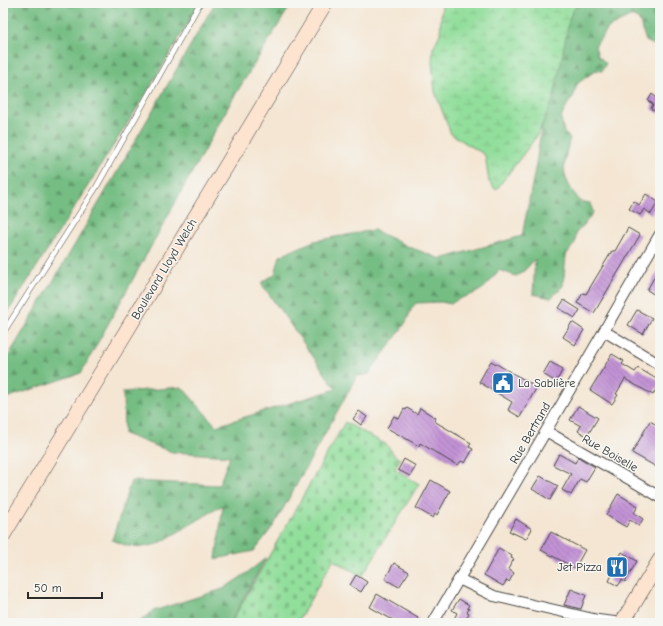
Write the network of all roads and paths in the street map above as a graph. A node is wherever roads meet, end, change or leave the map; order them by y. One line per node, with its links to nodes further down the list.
1 (200, 3): 5 (lane)
2 (325, 3): 9 (main road, Boulevard Lloyd Welch)
3 (660, 234): 4 (street, Rue Bertrand)
4 (604, 331): 6 (street); 7 (street, Rue Bertrand)
5 (3, 333)
6 (660, 365)
7 (546, 431): 8 (street, Rue Boiselle); 11 (street, Rue Bertrand)
8 (660, 497)
9 (3, 535)
10 (660, 560): 13 (main road)
11 (459, 579): 12 (street, Rue Bertrand); 13 (street)
12 (433, 623)
13 (623, 623)

